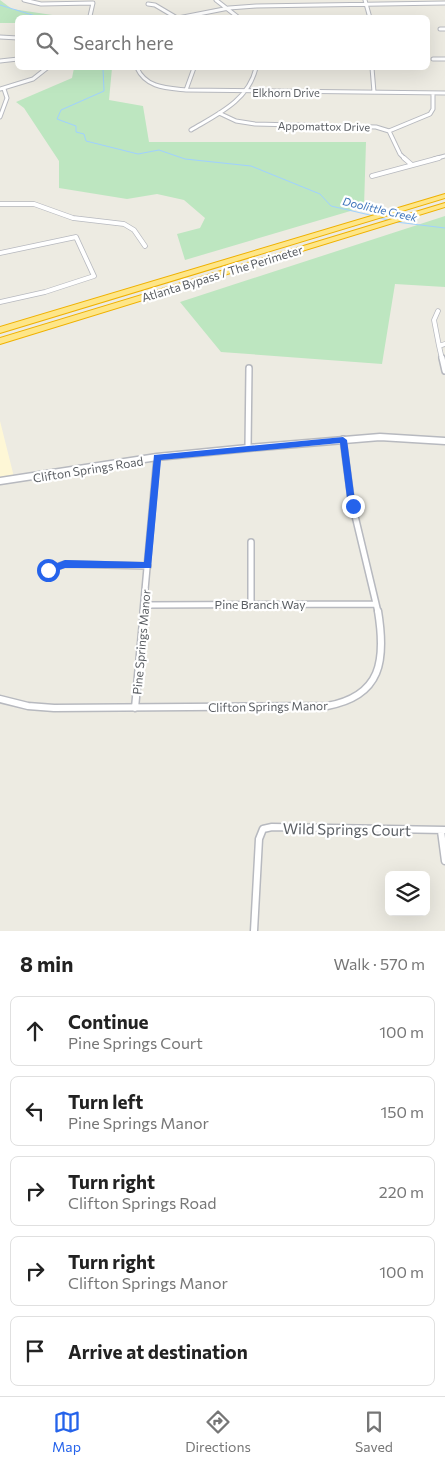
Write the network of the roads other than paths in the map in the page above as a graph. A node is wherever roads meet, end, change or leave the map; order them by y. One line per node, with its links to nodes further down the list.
1 (24, 0): 8 (street)
2 (216, 0): 7 (street)
3 (366, 2): 4 (street); 7 (street); 12 (street)
4 (428, 2): 5 (street)
5 (445, 3)
6 (148, 4): 9 (street)
7 (229, 8): 10 (street); 11 (street)
8 (90, 15)
9 (173, 15)
10 (193, 15)
11 (236, 15)
12 (369, 15)
13 (0, 36): 14 (street)
14 (15, 38)
15 (15, 59): 18 (street)
16 (432, 59): 17 (street)
17 (445, 59)
18 (0, 61)
19 (45, 70): 24 (street)
20 (138, 70): 25 (street, Elkhorn Drive)
21 (193, 70): 25 (street)
22 (256, 70): 26 (street)
23 (372, 70): 27 (street)
24 (2, 89): 31 (street)
25 (186, 90): 26 (street, Elkhorn Drive)
26 (246, 91): 27 (street, Elkhorn Drive); 30 (street)
27 (374, 92): 28 (street, Elkhorn Drive)
28 (433, 93): 29 (street, Elkhorn Drive); 33 (street)
29 (445, 93)
30 (219, 112): 32 (street); 33 (street, Appomattox Drive)
31 (0, 117)
32 (191, 130)
33 (389, 131): 35 (street)
34 (445, 156): 35 (street)
35 (412, 165): 36 (street)
36 (372, 176)
37 (445, 196): 44 (highway, Atlanta Bypass / The Perimeter)
38 (0, 204): 40 (street)
39 (445, 205): 45 (highway, Atlanta Bypass / The Perimeter)
40 (145, 246)
41 (0, 252): 42 (street)
42 (0, 302)
43 (438, 310): 47 (street)
44 (0, 330)
45 (0, 341)
46 (445, 344): 47 (street)
47 (439, 346): 49 (street)
48 (249, 368): 52 (street)
49 (445, 371)
50 (343, 440): 51 (street, Clifton Springs Road); 52 (street, Clifton Springs Road); 59 (street, Clifton Springs Manor)
51 (445, 441)
52 (248, 448): 53 (street, Clifton Springs Road)
53 (157, 457): 54 (street, Clifton Springs Road); 56 (street, Pine Springs Manor)
54 (0, 481)
55 (251, 542): 58 (street)
56 (148, 566): 57 (street); 60 (street, Pine Springs Manor)
57 (48, 570)
58 (251, 604): 59 (street, Pine Branch Way); 60 (street, Pine Branch Way)
59 (376, 604): 62 (street, Clifton Springs Manor)
60 (144, 605): 62 (street, Pine Springs Manor)
61 (0, 699): 62 (street, Clifton Springs Manor)
62 (135, 708)
63 (443, 830): 64 (street); 65 (street, Wild Springs Court)
64 (445, 861)
65 (254, 931)

